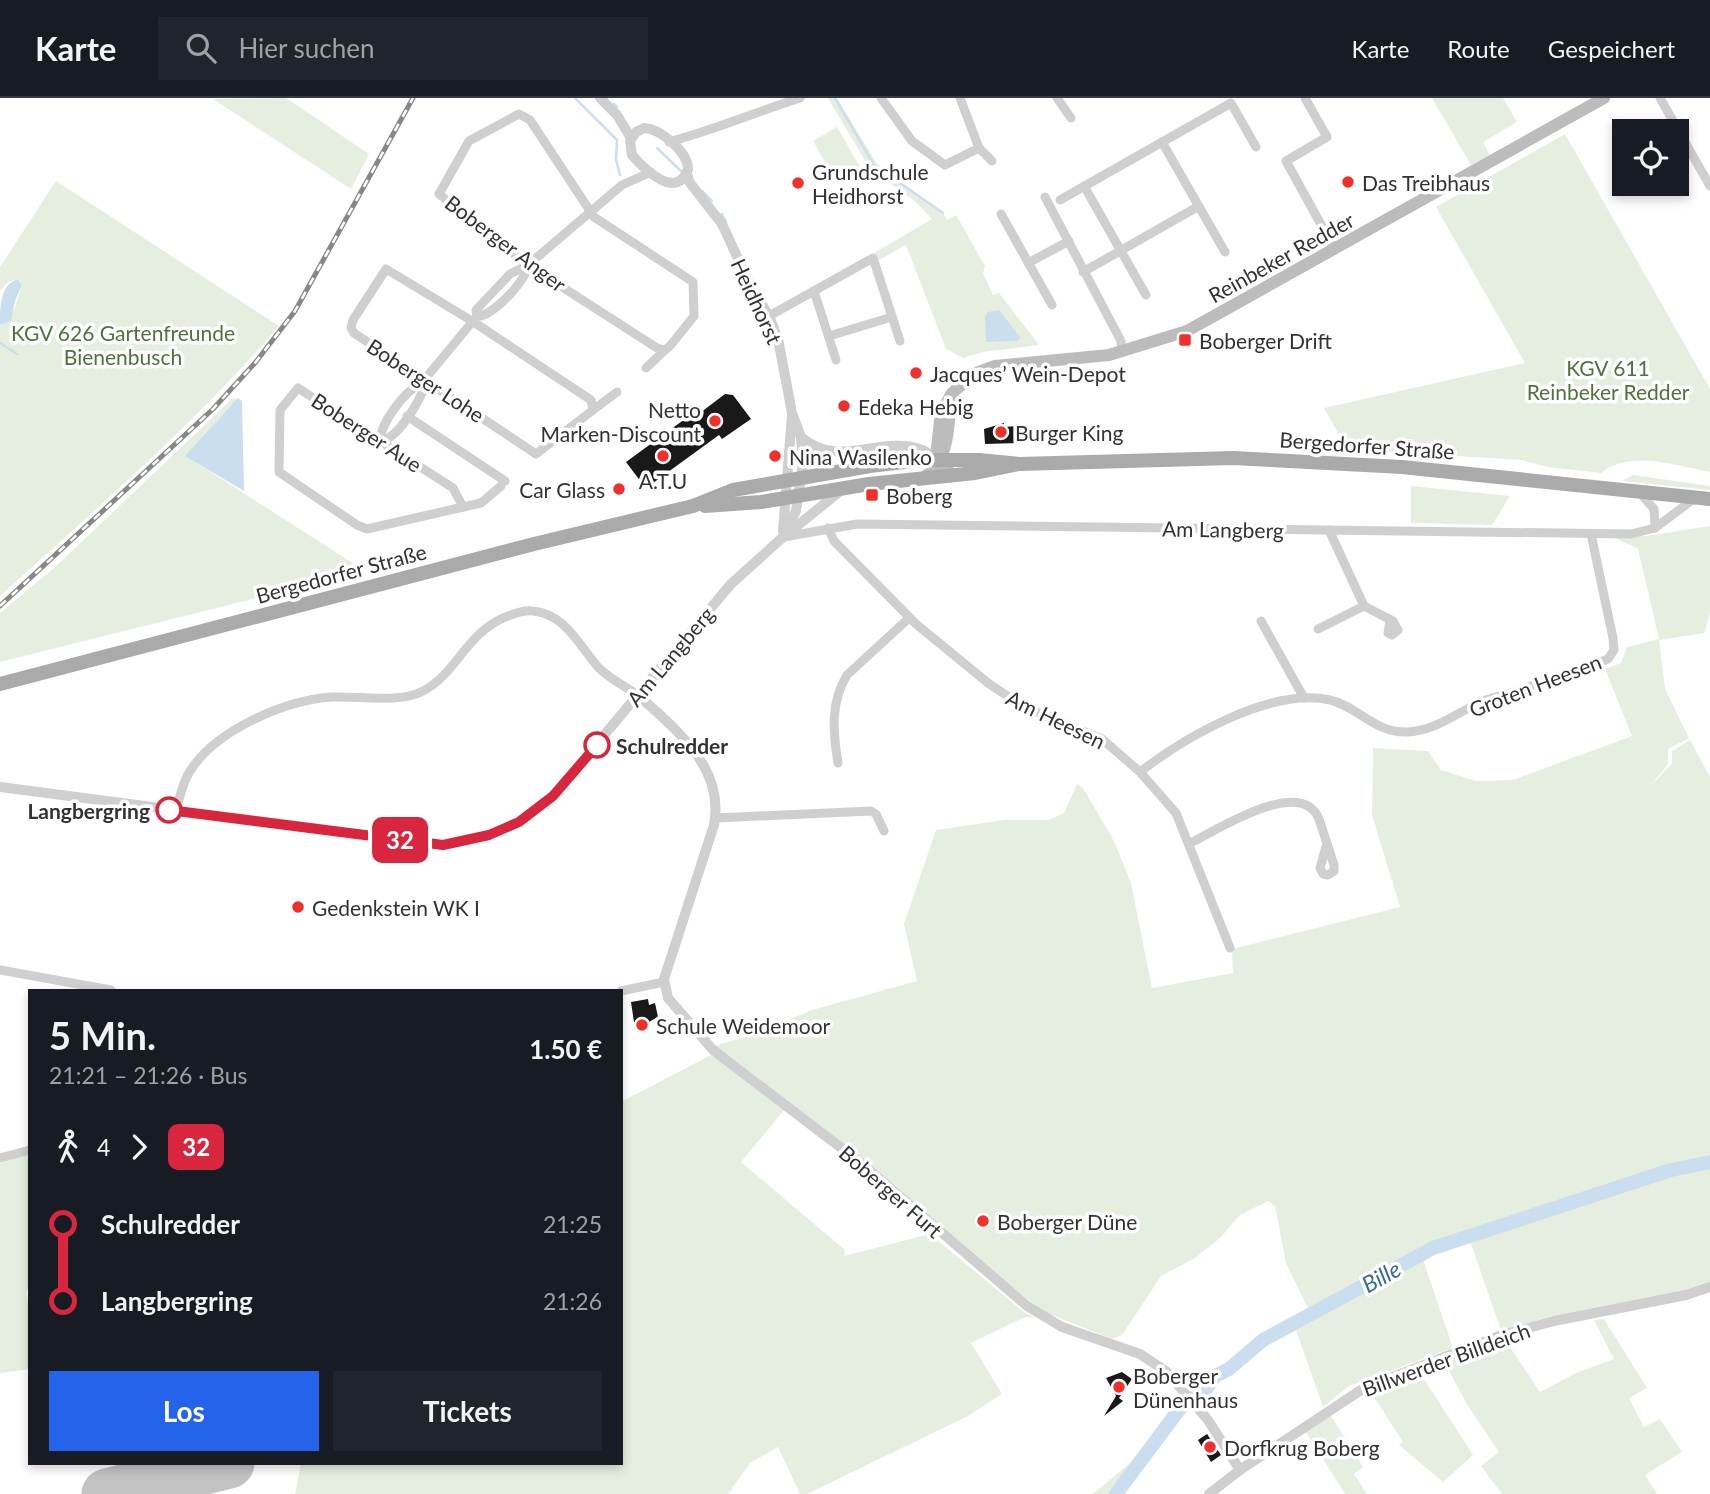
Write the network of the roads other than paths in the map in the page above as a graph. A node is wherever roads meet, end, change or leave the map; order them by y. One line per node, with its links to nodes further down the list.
1 (600, 98): 9 (street)
2 (800, 98): 12 (street)
3 (881, 98): 17 (street)
4 (960, 98): 17 (street)
5 (1058, 98): 10 (street)
6 (1305, 98): 35 (street)
7 (1604, 98): 35 (main road, Reinbeker Redder)
8 (1660, 98): 26 (street)
9 (617, 115): 11 (street); 13 (street)
10 (1071, 118)
11 (642, 129): 13 (street); 14 (street)
12 (698, 136): 14 (street); 18 (street)
13 (631, 138): 19 (street)
14 (669, 142): 18 (street)
15 (1162, 142): 16 (street); 25 (street); 30 (street)
16 (1256, 147)
17 (979, 148): 20 (street)
18 (685, 156): 22 (street, Heidhorst)
19 (637, 160): 21 (street, Heidhorst); 24 (street)
20 (992, 161)
21 (651, 172): 23 (street, Heidhorst); 24 (street)
22 (687, 173): 23 (street); 27 (street, Heidhorst)
23 (674, 184): 27 (street, Heidhorst)
24 (622, 185): 31 (street)
25 (1084, 186): 29 (street); 34 (street)
26 (1710, 186)
27 (701, 197): 43 (street, Heidhorst)
28 (1045, 197): 33 (street)
29 (1060, 200)
30 (1199, 206): 34 (street); 36 (street)
31 (589, 211): 38 (street); 38 (street, Boberger Anger); 48 (street, Boberger Anger)
32 (1001, 214): 37 (street)
33 (1069, 241): 37 (street); 39 (street)
34 (1121, 250): 39 (street); 41 (street)
35 (1335, 250): 49 (main road, Reinbeker Redder)
36 (1225, 252)
37 (1028, 263): 42 (street)
38 (528, 265): 45 (street); 48 (street, Boberger Anger)
39 (1083, 272): 49 (street)
40 (814, 291): 43 (street); 44 (street); 46 (street)
41 (1146, 295)
42 (1052, 304)
43 (769, 316): 55 (street, Heidhorst)
44 (892, 317): 46 (street); 47 (street)
45 (474, 319): 52 (street); 52 (street, Boberger Lohe); 54 (street, Boberger Lohe)
46 (829, 336): 50 (street)
47 (900, 341)
48 (665, 350): 51 (street, Boberger Anger)
49 (1122, 352): 59 (main road, Reinbeker Redder)
50 (835, 360)
51 (646, 368)
52 (423, 382): 54 (street, Boberger Lohe); 56 (street); 58 (street)
53 (617, 392): 54 (street, Boberger Lohe)
54 (593, 410)
55 (792, 413): 57 (street, Heidhorst); 63 (street, Heidhorst)
56 (407, 416): 58 (street); 70 (street, Boberger Aue)
57 (800, 437): 59 (street); 63 (street, Heidhorst)
58 (381, 441): 70 (street, Boberger Aue); 70 (street, Boberger Aue)
59 (939, 460): 60 (main road, Bergedorfer Straße); 61 (main road); 62 (main road, Reinbeker Redder); 63 (main road, Bergedorfer Straße)
60 (1020, 464): 61 (main road, Bergedorfer Straße); 65 (main road, Bergedorfer Straße)
61 (951, 474): 62 (main road, Bergedorfer Straße)
62 (925, 477): 64 (main road, Bergedorfer Straße)
63 (794, 479): 66 (street, Heidhorst); 69 (main road, Bergedorfer Straße)
64 (844, 488): 66 (main road, Bergedorfer Straße); 76 (street)
65 (1637, 492): 67 (main road, Bergedorfer Straße); 73 (street)
66 (792, 497): 68 (main road, Bergedorfer Straße); 71 (street); 76 (street, Am Langberg)
67 (1703, 499): 73 (street, Am Langberg)
68 (761, 502): 69 (main road, Bergedorfer Straße); 71 (street)
69 (693, 506): 82 (main road, Bergedorfer Straße)
70 (463, 507)
71 (783, 521): 76 (street)
72 (828, 528): 74 (street, Am Langberg); 76 (street, Am Langberg); 78 (street, Am Heesen)
73 (1655, 528): 75 (street, Am Langberg)
74 (1329, 530): 75 (street, Am Langberg); 77 (street)
75 (1591, 534): 84 (street, Groten Heesen)
76 (782, 538): 83 (street, Am Langberg)
77 (1364, 606): 79 (street); 81 (street)
78 (909, 618): 85 (street); 86 (street, Am Heesen)
79 (1390, 620)
80 (1261, 621): 84 (street)
81 (1318, 629)
82 (0, 684)
83 (638, 695): 88 (street, Am Langberg); 88 (street); 89 (street)
84 (1304, 698): 86 (street, Groten Heesen)
85 (838, 763)
86 (1140, 772): 91 (street, Am Heesen)
87 (0, 788): 88 (street, Am Langberg)
88 (176, 811)
89 (716, 818): 90 (street); 95 (street)
90 (884, 831)
91 (1190, 843): 92 (street); 93 (street, Am Heesen)
92 (1327, 844)
93 (1230, 948)
94 (0, 970): 96 (street)
95 (664, 982): 97 (street); 101 (street, Boberger Furt)
96 (105, 989)
97 (623, 991)
98 (28, 1151): 99 (street)
99 (0, 1158)
100 (1710, 1287): 101 (street, Billwerder Billdeich)
101 (1240, 1470): 102 (street, Billwerder Billdeich)
102 (1209, 1494)

